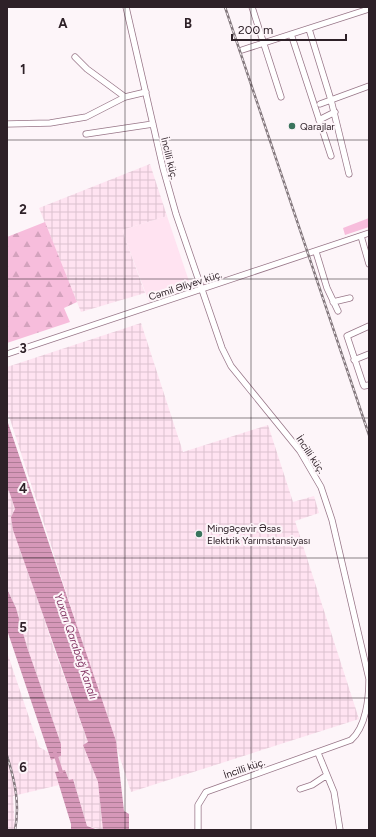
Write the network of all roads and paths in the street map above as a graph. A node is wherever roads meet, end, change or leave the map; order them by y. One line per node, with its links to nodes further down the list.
1 (126, 7): 10 (street, İncilli küç.)
2 (252, 7): 6 (street)
3 (369, 9): 4 (street)
4 (309, 29): 5 (street); 13 (street)
5 (291, 34): 6 (street); 16 (street)
6 (264, 43): 7 (street); 12 (street)
7 (242, 50)
8 (75, 57): 11 (street)
9 (369, 86): 13 (street)
10 (146, 92): 11 (street); 18 (street, İncilli küç.)
11 (125, 97): 17 (street)
12 (281, 97)
13 (331, 100): 14 (street); 15 (street)
14 (320, 104)
15 (335, 112): 16 (street); 21 (street)
16 (319, 120): 20 (street)
17 (7, 124)
18 (153, 124): 19 (street); 26 (street, İncilli küç.)
19 (86, 134)
20 (331, 156)
21 (349, 174)
22 (369, 233): 23 (street, Cəmil Əliyev küç.)
23 (361, 236): 24 (street, Cəmil Əliyev küç.); 25 (street)
24 (316, 252): 26 (street, Cəmil Əliyev küç.); 28 (street)
25 (369, 264)
26 (202, 289): 31 (street, Cəmil Əliyev küç.); 35 (street, İncilli küç.)
27 (350, 298): 28 (street)
28 (333, 302): 29 (street)
29 (338, 311)
30 (369, 326): 33 (street)
31 (7, 354)
32 (369, 354): 33 (street)
33 (354, 360): 34 (street)
34 (369, 385)
35 (318, 753): 36 (street); 38 (street, İncilli küç.)
36 (327, 775): 37 (street); 39 (street)
37 (300, 790)
38 (198, 830)
39 (340, 830)

